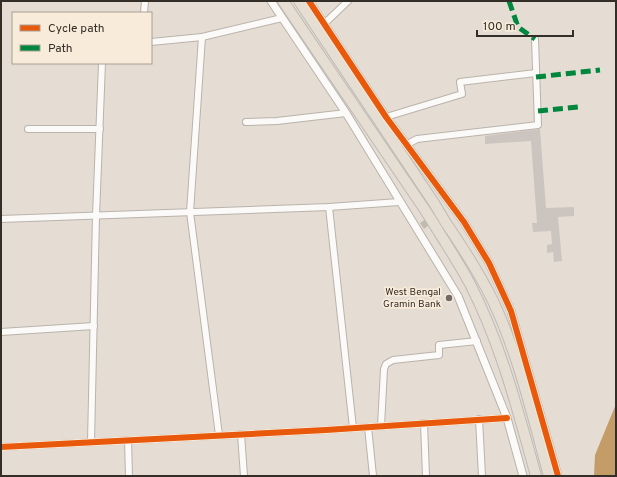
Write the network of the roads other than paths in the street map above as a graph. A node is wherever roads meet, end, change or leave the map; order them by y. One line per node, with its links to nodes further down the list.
1 (145, 1): 7 (street)
2 (271, 1): 8 (street)
3 (283, 1): 48 (highway, bridge)
4 (299, 1): 49 (highway, bridge)
5 (308, 1): 9 (street)
6 (348, 1): 9 (street)
7 (144, 12)
8 (282, 18): 10 (street); 15 (street)
9 (324, 24): 16 (street)
10 (202, 37): 12 (street); 24 (street)
11 (535, 39): 14 (street)
12 (152, 42)
13 (102, 64): 19 (street)
14 (536, 73): 16 (street); 20 (street)
15 (346, 113): 17 (street); 21 (street)
16 (386, 117): 20 (street)
17 (246, 122)
18 (28, 129): 19 (street)
19 (100, 129): 26 (street)
20 (406, 145): 22 (street)
21 (399, 202): 23 (street); 30 (street)
22 (452, 205): 25 (street); 50 (street)
23 (329, 207): 24 (street); 36 (street)
24 (190, 212): 26 (street); 38 (street)
25 (442, 212)
26 (96, 216): 27 (street); 28 (street)
27 (1, 219)
28 (94, 326): 29 (street); 40 (street)
29 (1, 332)
30 (476, 341): 31 (street); 34 (street)
31 (506, 418): 32 (street); 47 (street)
32 (479, 419): 33 (street); 46 (street)
33 (424, 423): 34 (street); 45 (street)
34 (381, 426): 35 (street)
35 (368, 427): 36 (street); 44 (street)
36 (353, 428): 37 (street)
37 (241, 434): 38 (street); 43 (street)
38 (218, 435): 39 (street)
39 (128, 440): 40 (street); 42 (street)
40 (92, 442): 41 (street)
41 (1, 447)
42 (130, 476)
43 (244, 476)
44 (373, 476)
45 (426, 476)
46 (482, 476)
47 (523, 476)
48 (536, 476)
49 (549, 476)
50 (558, 476)

